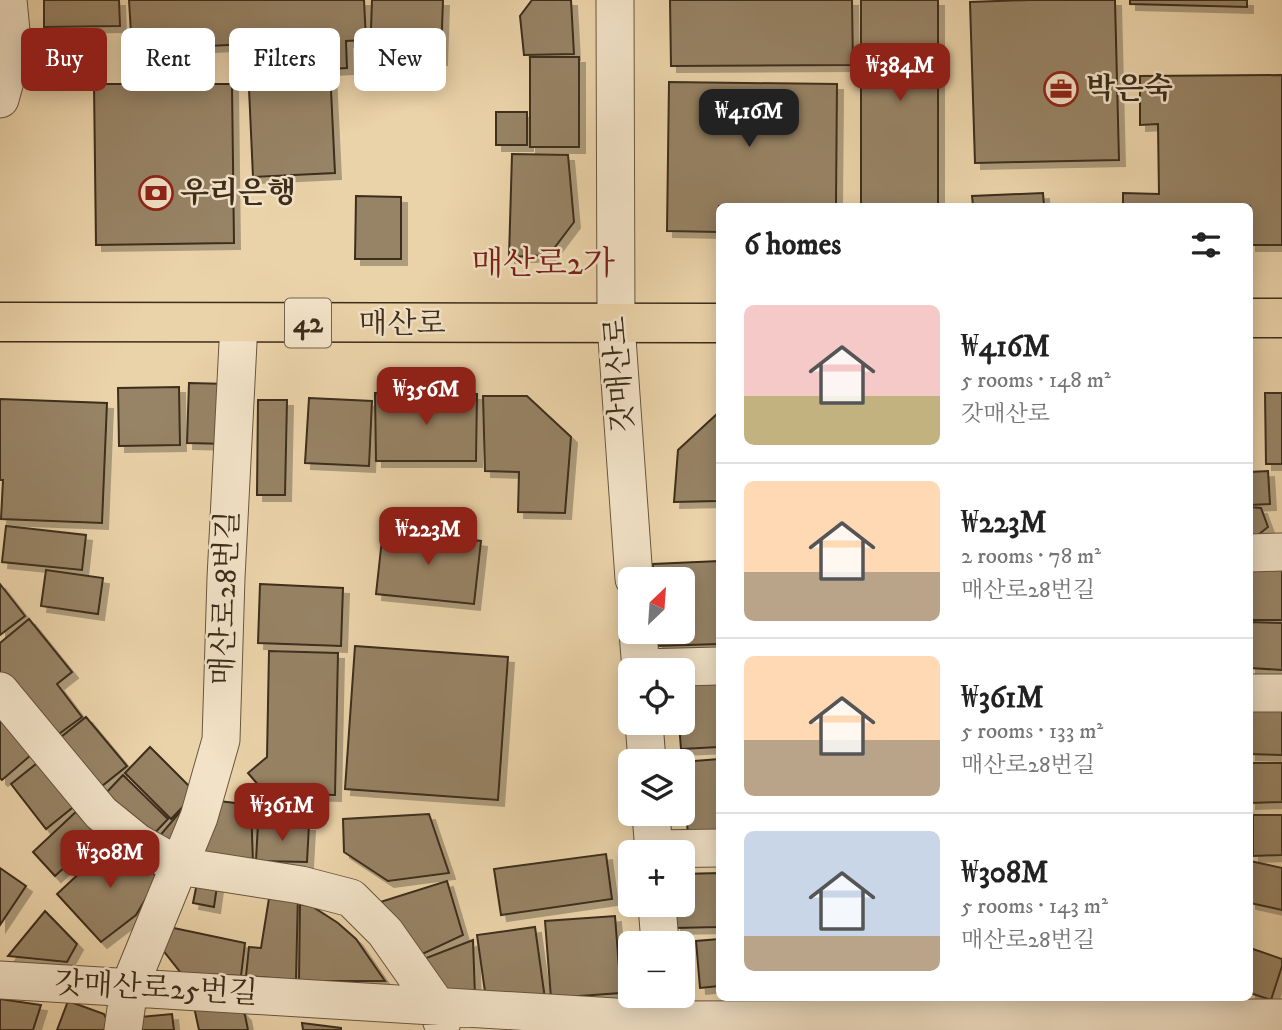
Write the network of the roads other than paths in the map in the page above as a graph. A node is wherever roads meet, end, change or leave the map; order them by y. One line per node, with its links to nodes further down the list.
1 (8, 0): 3 (street)
2 (615, 0): 9 (street, 갓매산로)
3 (0, 99)
4 (1253, 318): 5 (main road)
5 (1282, 318)
6 (0, 322): 7 (main road, 매산로 / 42)
7 (239, 323): 9 (main road, 매산로 / 42); 20 (street, 매산로28번길)
8 (716, 323): 9 (main road, 매산로 / 42)
9 (616, 324): 12 (street, 갓매산로)
10 (1282, 552): 11 (street)
11 (1253, 553)
12 (633, 567)
13 (716, 666): 14 (street)
14 (695, 667)
15 (0, 691): 20 (street)
16 (1282, 692): 17 (street)
17 (1253, 693)
18 (653, 838): 19 (street)
19 (716, 848)
20 (179, 866): 22 (street, 매산로28번길); 25 (street)
21 (0, 980): 22 (street, 갓매산로25번길)
22 (129, 988): 25 (street, 갓매산로25번길); 28 (street, 매산로28번길)
23 (665, 1015): 24 (street, 갓매산로25번길); 25 (street, 갓매산로25번길)
24 (1001, 1015): 27 (street, 갓매산로25번길)
25 (441, 1018)
26 (1282, 1018): 27 (street, 갓매산로25번길)
27 (1114, 1024)
28 (123, 1030)

